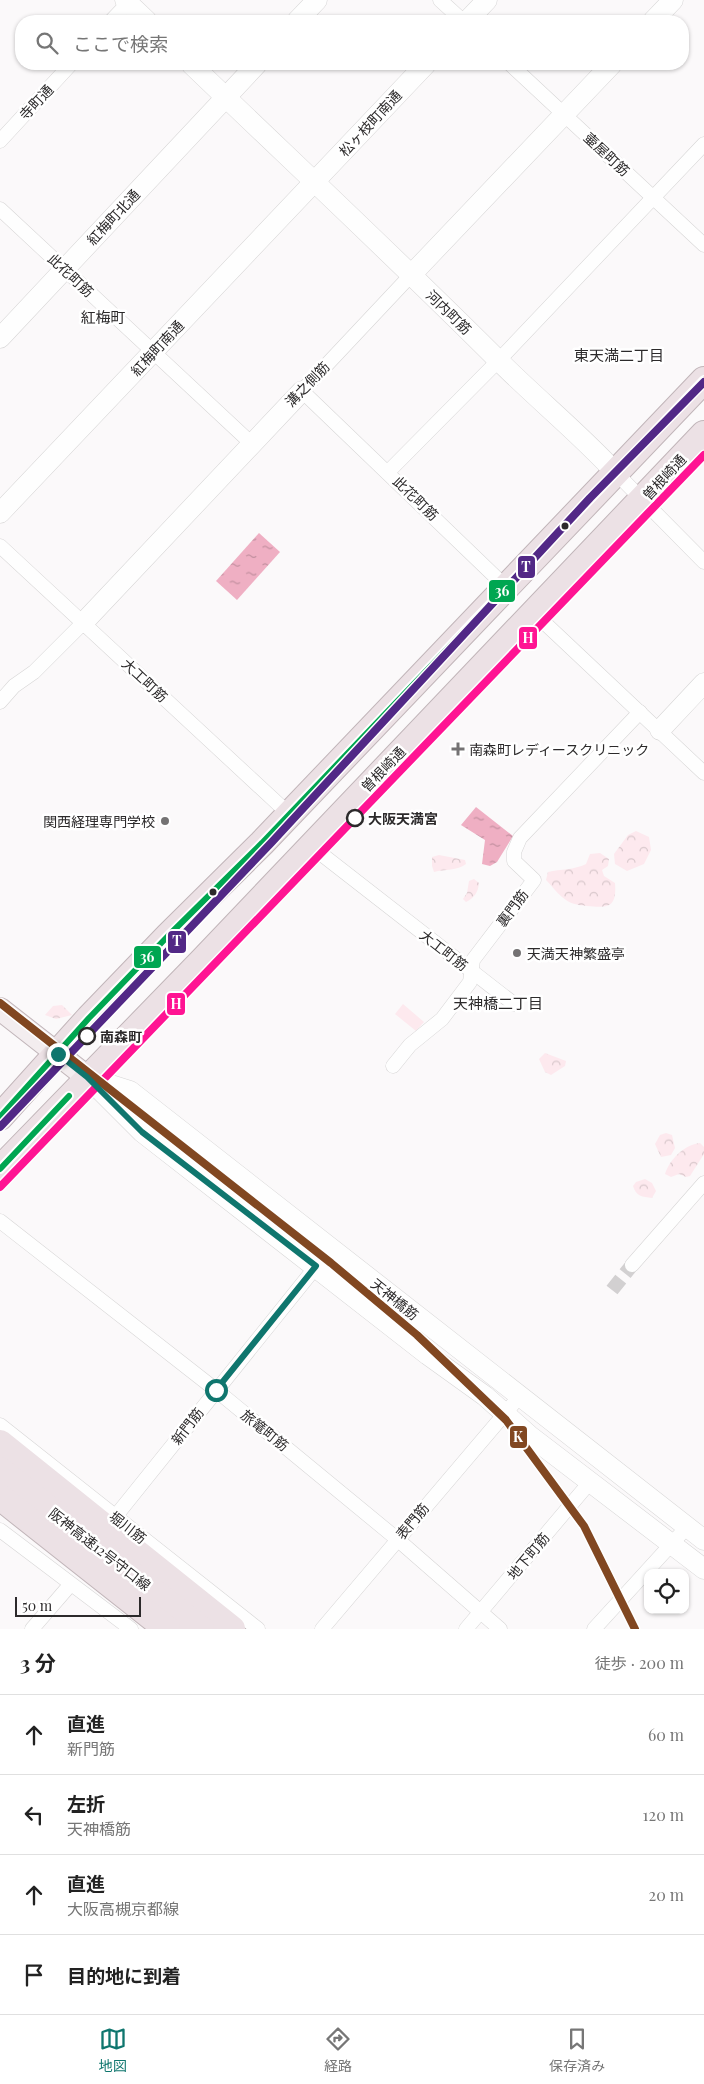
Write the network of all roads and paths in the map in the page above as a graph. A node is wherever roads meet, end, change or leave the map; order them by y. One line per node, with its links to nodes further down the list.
1 (317, 0): 8 (street)
2 (440, 0): 9 (street)
3 (487, 0): 10 (street)
4 (673, 0): 11 (street)
5 (128, 1): 6 (street); 7 (street)
6 (116, 15)
7 (141, 15)
8 (303, 15)
9 (458, 15)
10 (471, 15)
11 (658, 15)
12 (65, 70): 20 (street, 寺町通)
13 (197, 70): 18 (street, 河内町筋)
14 (251, 70): 18 (street, 紅梅町北通)
15 (420, 70): 22 (street, 松ヶ枝町南通)
16 (517, 70): 19 (street, 壷屋町筋)
17 (606, 70): 19 (street, 溝之側筋)
18 (225, 96): 22 (street, 河内町筋); 26 (street, 紅梅町北通)
19 (564, 113): 23 (street, 壷屋町筋); 27 (street, 溝之側筋)
20 (0, 141)
21 (704, 144): 23 (street)
22 (314, 182): 27 (street, 河内町筋); 29 (street, 紅梅町南通)
23 (654, 197): 25 (street, 壷屋町筋); 30 (street)
24 (0, 209): 26 (street, 此花町筋)
25 (704, 245)
26 (64, 269): 28 (street, 紅梅町北通); 29 (street, 此花町筋)
27 (411, 275): 30 (street, 河内町筋); 32 (street, 溝之側筋)
28 (0, 338)
29 (153, 352): 34 (street, 此花町筋); 38 (street, 紅梅町南通)
30 (498, 360): 35 (street); 36 (street, 河内町筋)
31 (704, 380): 36 (highway)
32 (302, 391): 34 (street, 溝之側筋); 35 (street, 此花町筋)
33 (704, 434): 37 (highway, 曽根崎通)
34 (251, 443): 43 (street, 溝之側筋)
35 (388, 472): 41 (street, 此花町筋)
36 (616, 474): 37 (street, 河内町筋); 41 (highway)
37 (643, 500): 40 (street, 河内町筋); 42 (highway, 曽根崎通)
38 (0, 513)
39 (0, 546): 43 (street, 大工町筋)
40 (704, 562)
41 (506, 587): 49 (highway)
42 (533, 612): 46 (street); 50 (highway, 曽根崎通)
43 (83, 623): 45 (street, 溝之側筋); 49 (street, 大工町筋)
44 (704, 683): 47 (street)
45 (0, 702)
46 (640, 712): 47 (street); 51 (street, 裏門筋)
47 (660, 730): 48 (street)
48 (704, 773)
49 (289, 814): 54 (highway)
50 (311, 846): 51 (street, 大工町筋); 56 (highway, 曽根崎通)
51 (471, 971): 52 (street, 大工町筋); 55 (street, 裏門筋)
52 (514, 1004)
53 (0, 1009): 54 (main road)
54 (58, 1054): 56 (main road); 57 (highway)
55 (393, 1066)
56 (87, 1077): 58 (highway, 曽根崎通); 61 (street, 天神橋筋); 63 (street, 天神橋筋)
57 (0, 1117)
58 (0, 1169)
59 (704, 1183): 62 (street)
60 (0, 1221): 64 (street, 旅篭町筋)
61 (331, 1248): 63 (street, 新門筋); 65 (street, 天神橋筋)
62 (632, 1265)
63 (316, 1266): 64 (street, 新門筋); 66 (street, 天神橋筋)
64 (216, 1390): 72 (street, 新門筋); 75 (street, 旅篭町筋)
65 (519, 1396): 66 (street, 表門筋); 73 (street, 天神橋筋)
66 (504, 1413): 70 (street, 天神橋筋); 75 (street, 表門筋)
67 (0, 1424): 72 (street, 堀川筋)
68 (0, 1443): 87 (highway)
69 (0, 1470): 86 (highway, 阪神高速12号守口線)
70 (590, 1482): 77 (street, 天神橋筋); 81 (street, 地下町筋)
71 (0, 1497): 84 (highway, 阪神高速12号守口線)
72 (116, 1517): 88 (street, 堀川筋)
73 (687, 1527): 76 (street, 天神橋筋); 77 (street)
74 (0, 1530): 80 (street)
75 (397, 1539): 81 (street, 旅篭町筋); 89 (street, 表門筋)
76 (704, 1540)
77 (672, 1544): 79 (street, 天神橋筋); 92 (street)
78 (84, 1552): 85 (street)
79 (704, 1569)
80 (70, 1585): 82 (street); 83 (street)
81 (480, 1613): 90 (street, 地下町筋); 91 (street, 旅篭町筋)
82 (32, 1629)
83 (131, 1629)
84 (167, 1629)
85 (182, 1629)
86 (201, 1629)
87 (232, 1629)
88 (258, 1629)
89 (322, 1629)
90 (466, 1629)
91 (500, 1629)
92 (594, 1629)

